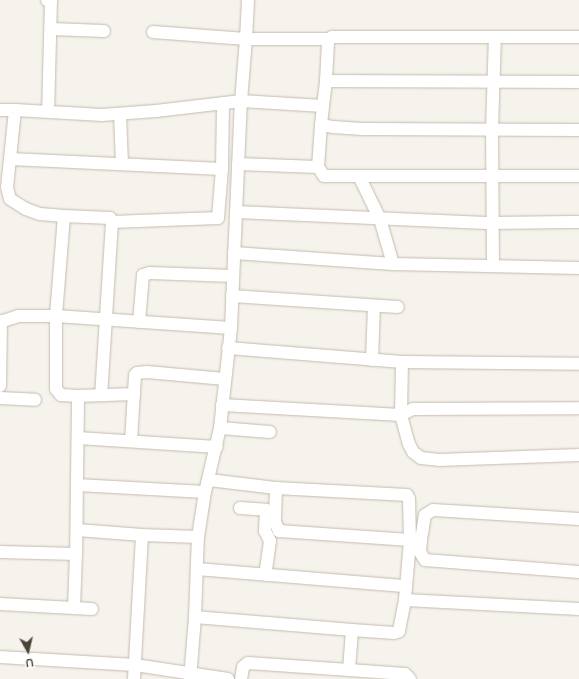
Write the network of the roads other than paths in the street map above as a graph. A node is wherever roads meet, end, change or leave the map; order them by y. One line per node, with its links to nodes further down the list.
1 (47, 0): 3 (street)
2 (248, 0): 8 (street)
3 (51, 29): 4 (street); 18 (street)
4 (104, 31)
5 (154, 32): 8 (street)
6 (495, 37): 7 (street); 9 (street); 11 (street)
7 (579, 37)
8 (246, 39): 9 (street); 13 (street)
9 (329, 39): 10 (street)
10 (326, 81): 11 (street); 15 (street)
11 (493, 82): 12 (street); 21 (street)
12 (579, 82)
13 (241, 101): 14 (street); 15 (street); 25 (street)
14 (223, 103): 19 (street); 27 (street)
15 (323, 106): 20 (street)
16 (0, 110): 17 (street)
17 (15, 110): 18 (street); 23 (street)
18 (48, 111): 19 (street)
19 (120, 114): 24 (street)
20 (321, 125): 21 (street); 26 (street)
21 (492, 130): 22 (street); 29 (street)
22 (579, 130)
23 (10, 158): 24 (street); 32 (street)
24 (122, 164): 27 (street)
25 (238, 164): 26 (street); 31 (street)
26 (318, 167): 28 (street)
27 (222, 169): 34 (street)
28 (359, 176): 29 (street); 33 (street)
29 (492, 176): 30 (street); 36 (street)
30 (579, 176)
31 (236, 212): 33 (street); 37 (street)
32 (64, 216): 34 (street); 45 (street)
33 (380, 219): 36 (street); 38 (street)
34 (112, 222): 46 (street)
35 (579, 222): 36 (street)
36 (492, 223): 39 (street)
37 (234, 253): 38 (street); 41 (street)
38 (393, 264): 39 (street)
39 (493, 266): 40 (street)
40 (579, 268)
41 (233, 276): 42 (street); 48 (street)
42 (232, 296): 43 (street); 49 (street)
43 (374, 306): 44 (street); 51 (street)
44 (398, 307)
45 (56, 316): 46 (street); 47 (street); 58 (street)
46 (107, 320): 48 (street); 57 (street)
47 (1, 322): 55 (street)
48 (139, 322): 49 (street)
49 (231, 328): 50 (street)
50 (228, 348): 51 (street); 54 (street)
51 (372, 360): 52 (street)
52 (402, 362): 53 (street); 63 (street)
53 (579, 364)
54 (225, 379): 56 (street); 61 (street)
55 (0, 386)
56 (134, 394): 57 (street); 67 (street)
57 (101, 395): 58 (street)
58 (78, 396): 66 (street)
59 (0, 398): 60 (street)
60 (35, 400)
61 (222, 406): 63 (street); 64 (street)
62 (579, 408): 63 (street)
63 (401, 415): 69 (street)
64 (220, 428): 65 (street); 68 (street)
65 (270, 432)
66 (78, 438): 67 (street); 70 (street)
67 (131, 441): 68 (street)
68 (217, 447): 71 (street)
69 (579, 455)
70 (77, 485): 71 (street); 76 (street)
71 (207, 486): 72 (street); 79 (street)
72 (276, 488): 75 (street); 80 (street)
73 (240, 508): 78 (street)
74 (579, 519): 80 (street)
75 (275, 522): 78 (street); 80 (street)
76 (76, 530): 77 (street); 82 (street)
77 (142, 535): 79 (street); 95 (street)
78 (268, 535): 85 (street)
79 (198, 537): 83 (street)
80 (415, 540): 84 (street); 86 (street)
81 (0, 552): 82 (street)
82 (76, 554): 89 (street)
83 (197, 569): 85 (street); 92 (street)
84 (579, 572)
85 (265, 575): 86 (street)
86 (406, 586): 87 (street)
87 (405, 600): 91 (street); 93 (street)
88 (0, 604): 89 (street)
89 (74, 608): 90 (street)
90 (92, 609)
91 (579, 609)
92 (195, 617): 93 (street); 97 (street)
93 (352, 630): 96 (street)
94 (0, 657): 95 (street)
95 (135, 665): 97 (street); 98 (street)
96 (349, 670): 100 (street); 101 (street)
97 (190, 677): 99 (street)
98 (134, 679)
99 (228, 679)
100 (241, 679)
101 (410, 679)

